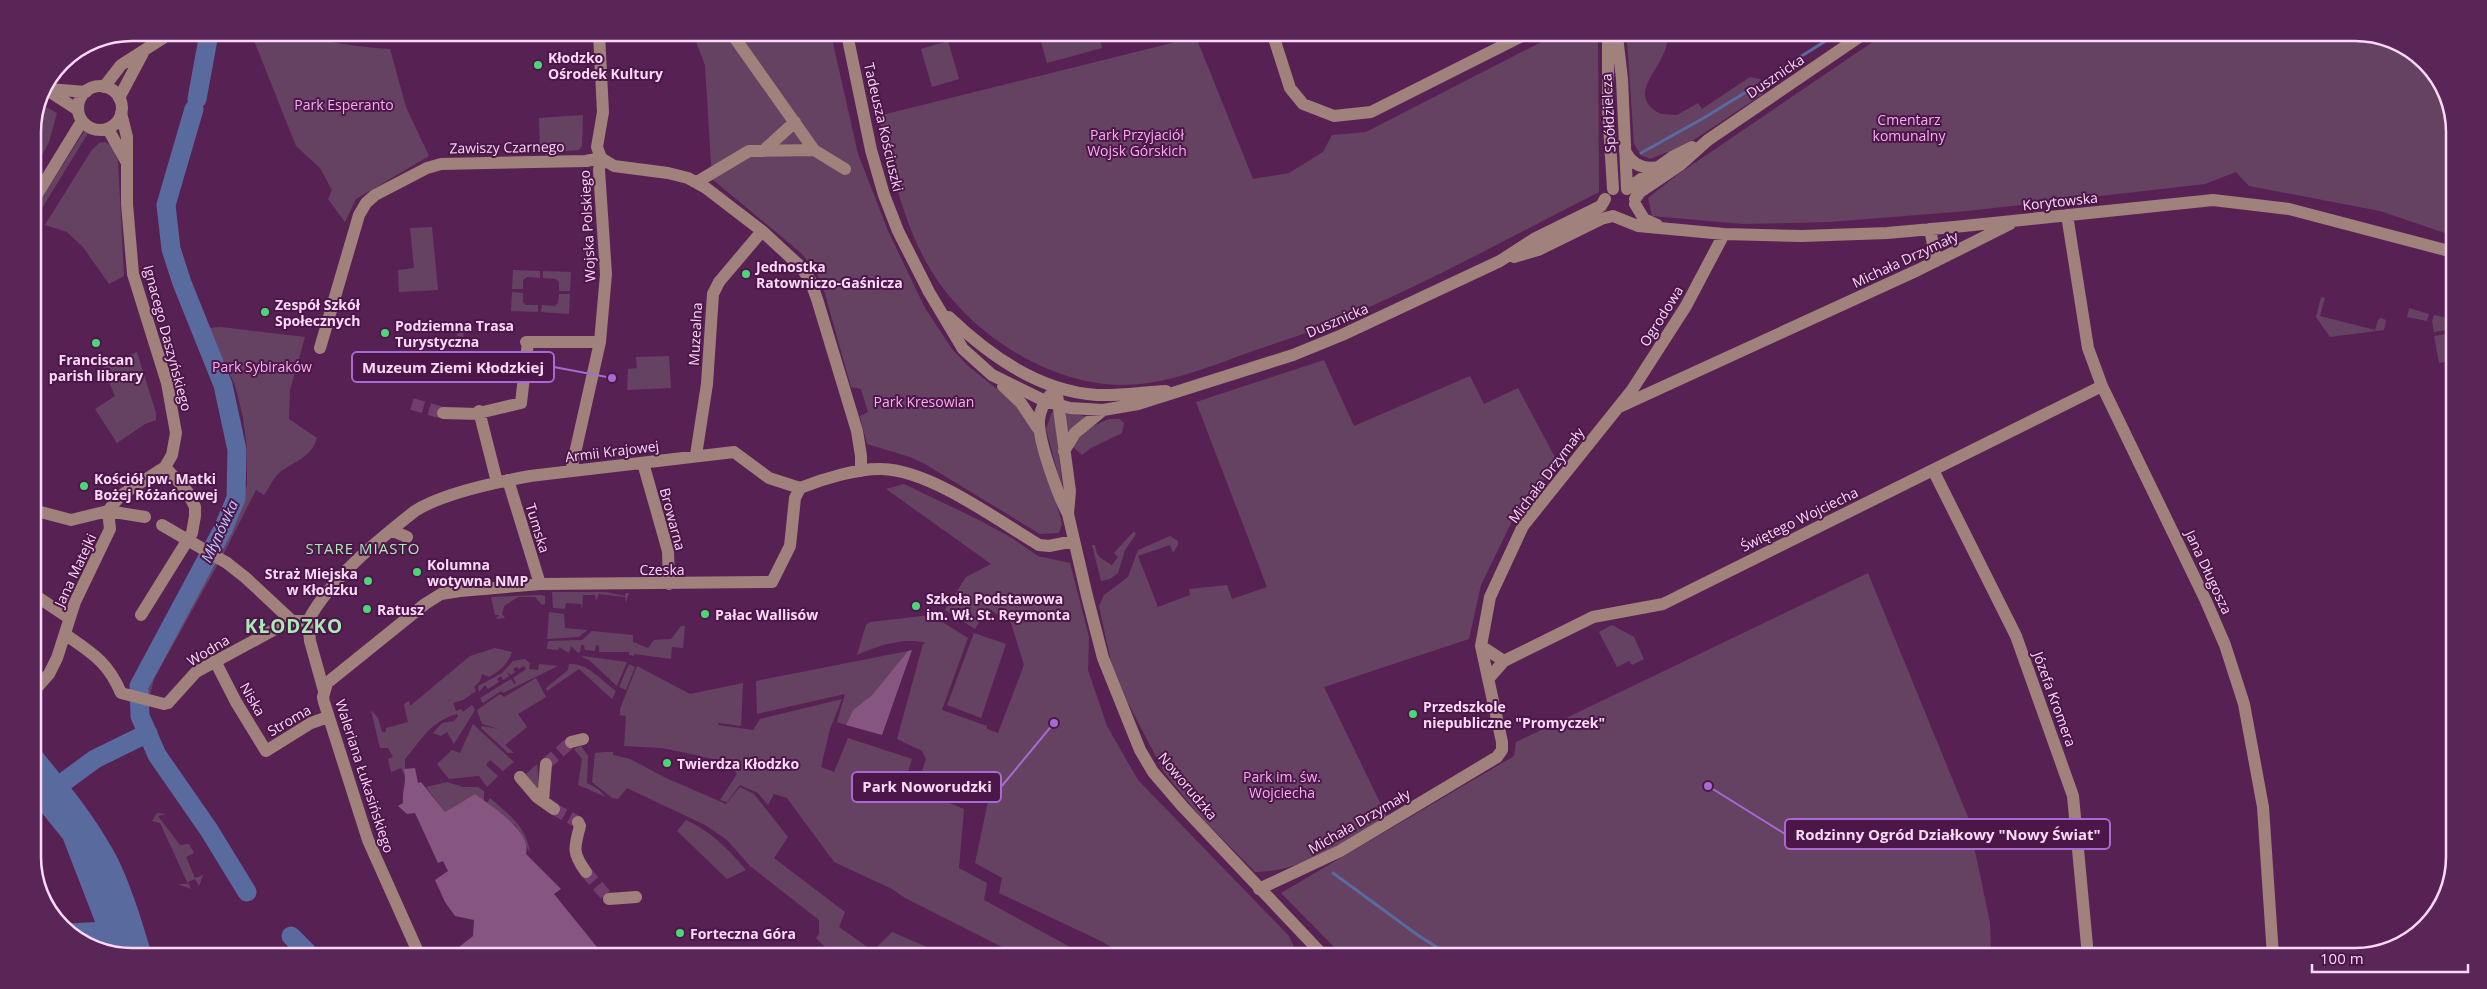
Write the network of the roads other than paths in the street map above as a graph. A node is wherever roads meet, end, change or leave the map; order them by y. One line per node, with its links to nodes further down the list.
1 (158, 41): 10 (street)
2 (598, 41): 24 (street, Wojska Polskiego)
3 (737, 41): 18 (street)
4 (848, 41): 43 (street, Tadeusza Kościuszki)
5 (1275, 41): 6 (street)
6 (1512, 41)
7 (1608, 41): 30 (street, Spółdzielcza)
8 (1617, 41): 23 (street, Spółdzielcza)
9 (1853, 41): 20 (street, Dusznicka)
10 (144, 50): 11 (street); 15 (street)
11 (104, 87): 13 (street); 15 (street)
12 (53, 89): 13 (street)
13 (86, 92): 17 (street)
14 (51, 93): 17 (street)
15 (119, 98): 16 (street)
16 (121, 113): 19 (street); 25 (street, Ignacego Daszyńskiego)
17 (80, 115): 19 (street); 29 (street)
18 (796, 122): 21 (street); 22 (street)
19 (108, 129): 25 (street, Ignacego Daszyńskiego)
20 (1708, 140): 26 (street, Dusznicka); 31 (street, Dusznicka)
21 (814, 150): 22 (street); 27 (street)
22 (763, 151): 28 (street)
23 (1625, 151): 26 (street); 31 (street, Spółdzielcza)
24 (601, 158): 28 (street); 44 (street, Wojska Polskiego); 45 (street, Zawiszy Czarnego)
25 (126, 161): 59 (street, Ignacego Daszyńskiego)
26 (1659, 167): 31 (street, Dusznicka)
27 (845, 169)
28 (698, 182): 38 (street)
29 (41, 186)
30 (1613, 189): 31 (street); 32 (street)
31 (1632, 197): 34 (street); 36 (street, Korytowska)
32 (1605, 199): 34 (street); 41 (street, Dusznicka)
33 (2067, 215): 35 (street, Korytowska); 40 (street, Korytowska); 47 (street, Jana Długosza)
34 (1618, 216): 36 (street, Korytowska); 41 (street, Dusznicka)
35 (2020, 220): 37 (street, Korytowska); 42 (street, Michała Drzymały)
36 (1664, 228): 39 (street, Korytowska)
37 (1930, 229): 39 (street, Korytowska); 42 (street)
38 (762, 231): 57 (street, Muzealna); 62 (street)
39 (1724, 234): 51 (street, Ogrodowa)
40 (2446, 250)
41 (1500, 261): 49 (street, Dusznicka)
42 (1936, 261): 51 (street, Michała Drzymały)
43 (937, 304): 46 (street, Tadeusza Kościuszki); 48 (street, Tadeusza Kościuszki)
44 (600, 342): 53 (street); 61 (street, Wojska Polskiego)
45 (320, 348)
46 (992, 375): 50 (street, Tadeusza Kościuszki); 55 (street)
47 (2102, 386): 60 (street, Świętego Wojciecha); 101 (street, Jana Długosza)
48 (1056, 387): 49 (street, Dusznicka); 50 (street, Noworudzka)
49 (1179, 390): 52 (street, Dusznicka)
50 (1051, 402): 52 (street, Dusznicka); 55 (street, Noworudzka); 56 (street, Noworudzka)
51 (1616, 408): 81 (street, Michała Drzymały)
52 (1103, 410): 56 (street)
53 (479, 412): 54 (street); 63 (street, Tumska)
54 (443, 413)
55 (1041, 433): 67 (street, Noworudzka)
56 (1064, 451): 67 (street, Noworudzka)
57 (696, 455): 58 (street, Armii Krajowej); 64 (street, Armii Krajowej)
58 (643, 463): 61 (street, Armii Krajowej); 74 (street, Browarna)
59 (165, 467): 65 (street); 76 (street)
60 (1933, 470): 82 (street, Świętego Wojciecha); 100 (street, Józefa Kromera)
61 (571, 471): 63 (street, Armii Krajowej)
62 (861, 471): 64 (street); 72 (street)
63 (502, 481): 70 (street, Armii Krajowej); 73 (street, Tumska)
64 (800, 488): 74 (street, Czeska)
65 (108, 511): 66 (street); 68 (street); 77 (street, Jana Matejki)
66 (41, 512)
67 (1068, 514): 72 (street, Noworudzka)
68 (147, 518)
69 (162, 525): 79 (street, bridge)
70 (391, 530): 71 (street); 78 (street, Armii Krajowej)
71 (407, 537)
72 (1074, 542): 95 (street, Noworudzka)
73 (540, 584): 74 (street, Czeska); 86 (street, Czeska)
74 (669, 584)
75 (41, 599): 77 (street)
76 (141, 615)
77 (69, 618): 80 (street, Jana Matejki)
78 (308, 621): 79 (street, Wodna); 86 (street, Waleriana Łukasińskiego)
79 (292, 622): 83 (street, Wodna)
80 (66, 635): 83 (street, Wodna); 85 (street, Jana Matejki)
81 (1481, 646): 82 (street); 84 (street, Michała Drzymały)
82 (1504, 661): 84 (street, Świętego Wojciecha)
83 (216, 662): 88 (street, Niska)
84 (1489, 678): 95 (street, Michała Drzymały)
85 (41, 683)
86 (324, 691): 87 (street, Waleriana Łukasińskiego)
87 (328, 717): 88 (street, Stroma); 98 (street, Waleriana Łukasińskiego)
88 (266, 751)
89 (546, 764): 91 (street)
90 (520, 777): 91 (street)
91 (543, 801): 92 (street)
92 (554, 809)
93 (578, 822): 94 (street)
94 (586, 872)
95 (1259, 889): 99 (street, Noworudzka)
96 (636, 897): 97 (street)
97 (608, 898)
98 (416, 948)
99 (1314, 948)
100 (2087, 948)
101 (2272, 948)

